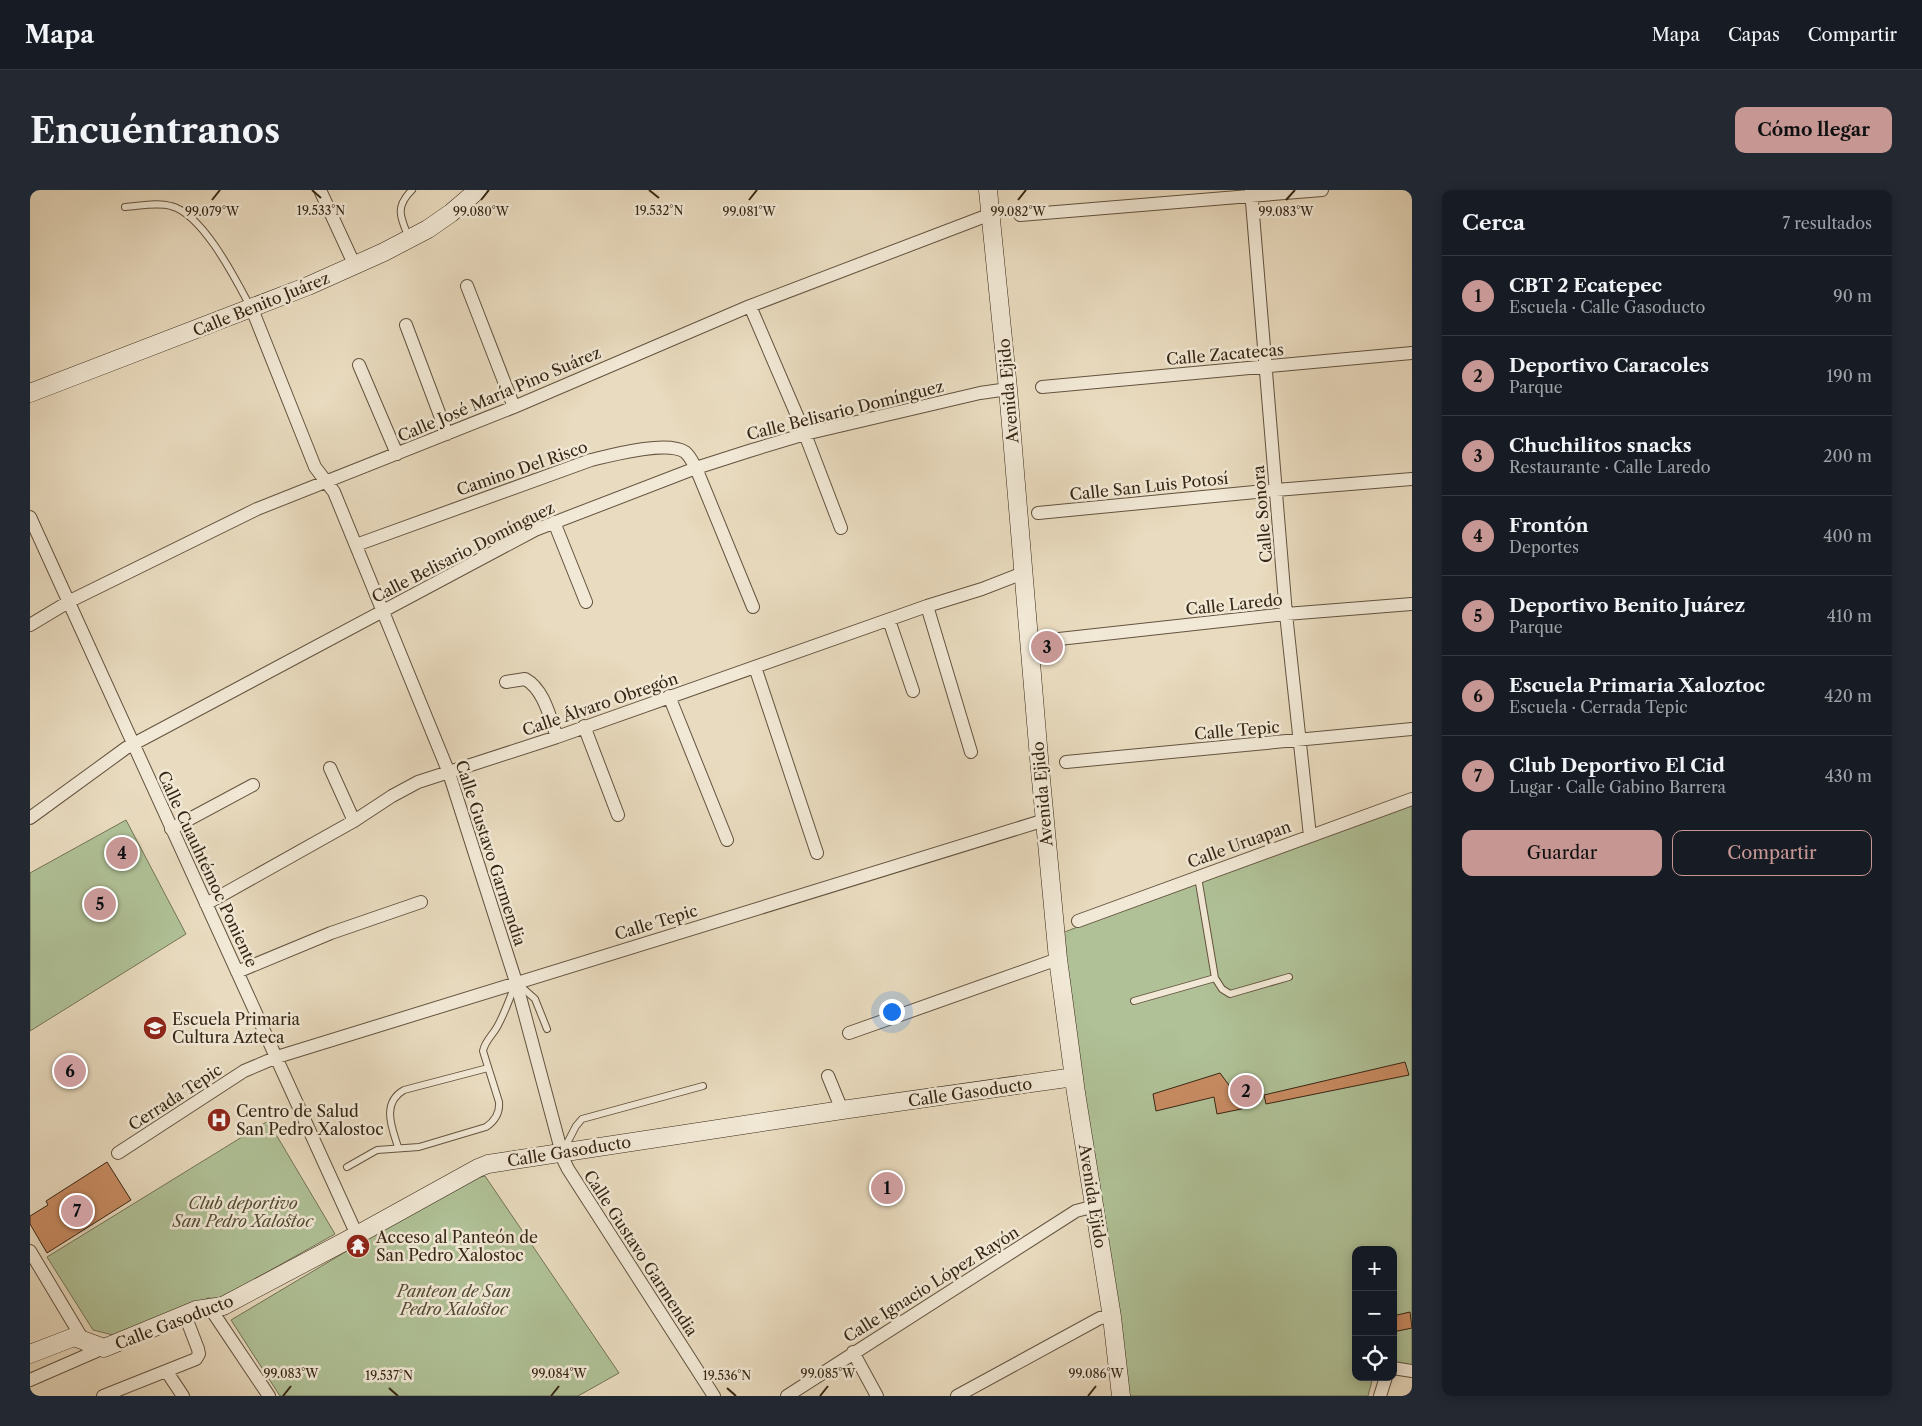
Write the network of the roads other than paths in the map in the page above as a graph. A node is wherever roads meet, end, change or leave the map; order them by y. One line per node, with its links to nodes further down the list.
1 (320, 190): 11 (street)
2 (478, 190): 10 (main road, Calle Benito Juárez)
3 (988, 190): 8 (main road, Avenida Ejido)
4 (1322, 190): 6 (street)
5 (409, 191): 10 (lane)
6 (1251, 194): 9 (street); 18 (street, Calle Sonora)
7 (125, 207): 14 (lane)
8 (991, 214): 13 (street, Calle José María Pino Suárez); 20 (main road, Avenida Ejido)
9 (1020, 215)
10 (410, 240): 11 (main road, Calle Benito Juárez)
11 (355, 266): 14 (main road, Calle Benito Juárez)
12 (467, 286): 22 (street)
13 (750, 306): 22 (street, Calle José María Pino Suárez); 24 (street)
14 (252, 309): 21 (main road, Calle Benito Juárez); 28 (street, Calle Gustavo Garmendia)
15 (406, 325): 23 (street)
16 (1412, 353): 18 (street, Calle Zacatecas)
17 (359, 365): 25 (street)
18 (1265, 366): 19 (street, Calle Zacatecas); 29 (street, Calle Sonora)
19 (1042, 387)
20 (1008, 389): 24 (street, Calle Belisario Domínguez); 35 (main road, Avenida Ejido)
21 (30, 393)
22 (514, 406): 23 (street, Calle José María Pino Suárez)
23 (446, 434): 25 (street, Calle José María Pino Suárez)
24 (805, 434): 26 (street, Calle Belisario Domínguez); 33 (street)
25 (397, 454): 28 (street, Calle José María Pino Suárez)
26 (696, 468): 32 (street, Calle Belisario Domínguez); 34 (street, Camino Del Risco); 40 (street)
27 (1412, 479): 29 (street, Calle San Luis Potosí)
28 (326, 481): 34 (street, Calle Gustavo Garmendia); 36 (street, Calle José María Pino Suárez)
29 (1276, 490): 30 (street, Calle San Luis Potosí); 42 (street, Calle Sonora)
30 (1038, 513)
31 (30, 517): 36 (street, Calle Cuauhtémoc Poniente)
32 (554, 522): 37 (street); 41 (street, Calle Belisario Domínguez)
33 (841, 528)
34 (356, 545): 41 (street, Calle Gustavo Garmendia)
35 (1023, 573): 39 (street, Calle Álvaro Obregón); 63 (main road, Avenida Ejido)
36 (70, 602): 44 (street, Calle José María Pino Suárez); 54 (street, Calle Cuauhtémoc Poniente)
37 (586, 602)
38 (1412, 604): 42 (street, Calle Laredo)
39 (927, 606): 43 (street, Calle Álvaro Obregón); 55 (street)
40 (753, 607)
41 (382, 612): 54 (street, Calle Belisario Domínguez); 58 (street, Calle Gustavo Garmendia)
42 (1286, 614): 45 (street, Calle Laredo); 53 (street, Calle Sonora)
43 (889, 620): 46 (street, Calle Álvaro Obregón); 48 (street)
44 (30, 625)
45 (1059, 639)
46 (755, 667): 49 (street, Calle Álvaro Obregón); 68 (street)
47 (506, 682): 52 (street)
48 (912, 691)
49 (670, 696): 50 (street, Calle Álvaro Obregón); 67 (street)
50 (584, 726): 52 (street, Calle Álvaro Obregón); 61 (street)
51 (1412, 729): 53 (street, Calle Tepic)
52 (557, 737): 58 (street, Calle Álvaro Obregón)
53 (1300, 740): 56 (street, Calle Tepic); 66 (street, Calle Sonora)
54 (133, 745): 62 (street, Calle Belisario Domínguez); 65 (street, Calle Cuauhtémoc Poniente)
55 (971, 752)
56 (1066, 762)
57 (330, 768): 64 (street)
58 (449, 773): 64 (street, Calle Álvaro Obregón); 77 (street, Calle Gustavo Garmendia)
59 (252, 784): 65 (street)
60 (1412, 799): 66 (street, Calle Uruapan)
61 (618, 815)
62 (30, 818)
63 (1045, 820): 73 (main road, Avenida Ejido); 77 (street, Calle Tepic)
64 (354, 821): 71 (street, Calle Álvaro Obregón)
65 (171, 829): 71 (street, Calle Cuauhtémoc Poniente)
66 (1310, 836): 69 (street, Calle Uruapan)
67 (727, 840)
68 (817, 853)
69 (1198, 877): 72 (street, Calle Uruapan); 76 (lane)
70 (421, 902): 74 (street)
71 (206, 904): 74 (street, Calle Cuauhtémoc Poniente)
72 (1078, 921)
73 (1058, 960): 80 (street); 84 (main road, Avenida Ejido)
74 (237, 972): 81 (street, Calle Cuauhtémoc Poniente)
75 (1289, 977): 76 (lane)
76 (1215, 978): 78 (lane)
77 (516, 982): 79 (lane); 81 (street, Calle Tepic); 82 (lane); 89 (street, Calle Gustavo Garmendia)
78 (1134, 1001)
79 (547, 1029)
80 (849, 1033)
81 (277, 1057): 88 (street, Cerrada Tepic); 92 (street, Calle Cuauhtémoc Poniente)
82 (488, 1068): 87 (lane); 87 (lane)
83 (828, 1076): 86 (street)
84 (1074, 1077): 86 (main road, Calle Gasoducto); 91 (main road, Avenida Ejido)
85 (703, 1086): 89 (lane)
86 (842, 1110): 89 (main road, Calle Gasoducto)
87 (398, 1147): 90 (lane)
88 (118, 1152)
89 (562, 1152): 92 (main road, Calle Gasoducto); 108 (street, Calle Gustavo Garmendia)
90 (347, 1167)
91 (1095, 1206): 96 (main road, Avenida Ejido); 98 (street, Calle Ignacio López Rayón)
92 (357, 1235): 94 (main road, Calle Gasoducto)
93 (30, 1251): 97 (street)
94 (210, 1308): 95 (main road, Calle Gasoducto); 107 (street)
95 (185, 1315): 97 (main road, Calle Gasoducto); 102 (street)
96 (1112, 1317): 111 (street); 112 (main road, Avenida Ejido)
97 (92, 1347): 99 (main road, Calle Gasoducto); 103 (street, Calle Gasoducto)
98 (853, 1352): 109 (street, Calle Ignacio López Rayón); 110 (street)
99 (30, 1354)
100 (1397, 1369): 101 (street)
101 (1412, 1371)
102 (166, 1372): 105 (street); 106 (street)
103 (30, 1380)
104 (1385, 1381): 113 (street)
105 (103, 1396)
106 (183, 1396)
107 (269, 1396)
108 (714, 1396)
109 (787, 1396)
110 (877, 1396)
111 (957, 1396)
112 (1121, 1396)
113 (1380, 1396)

